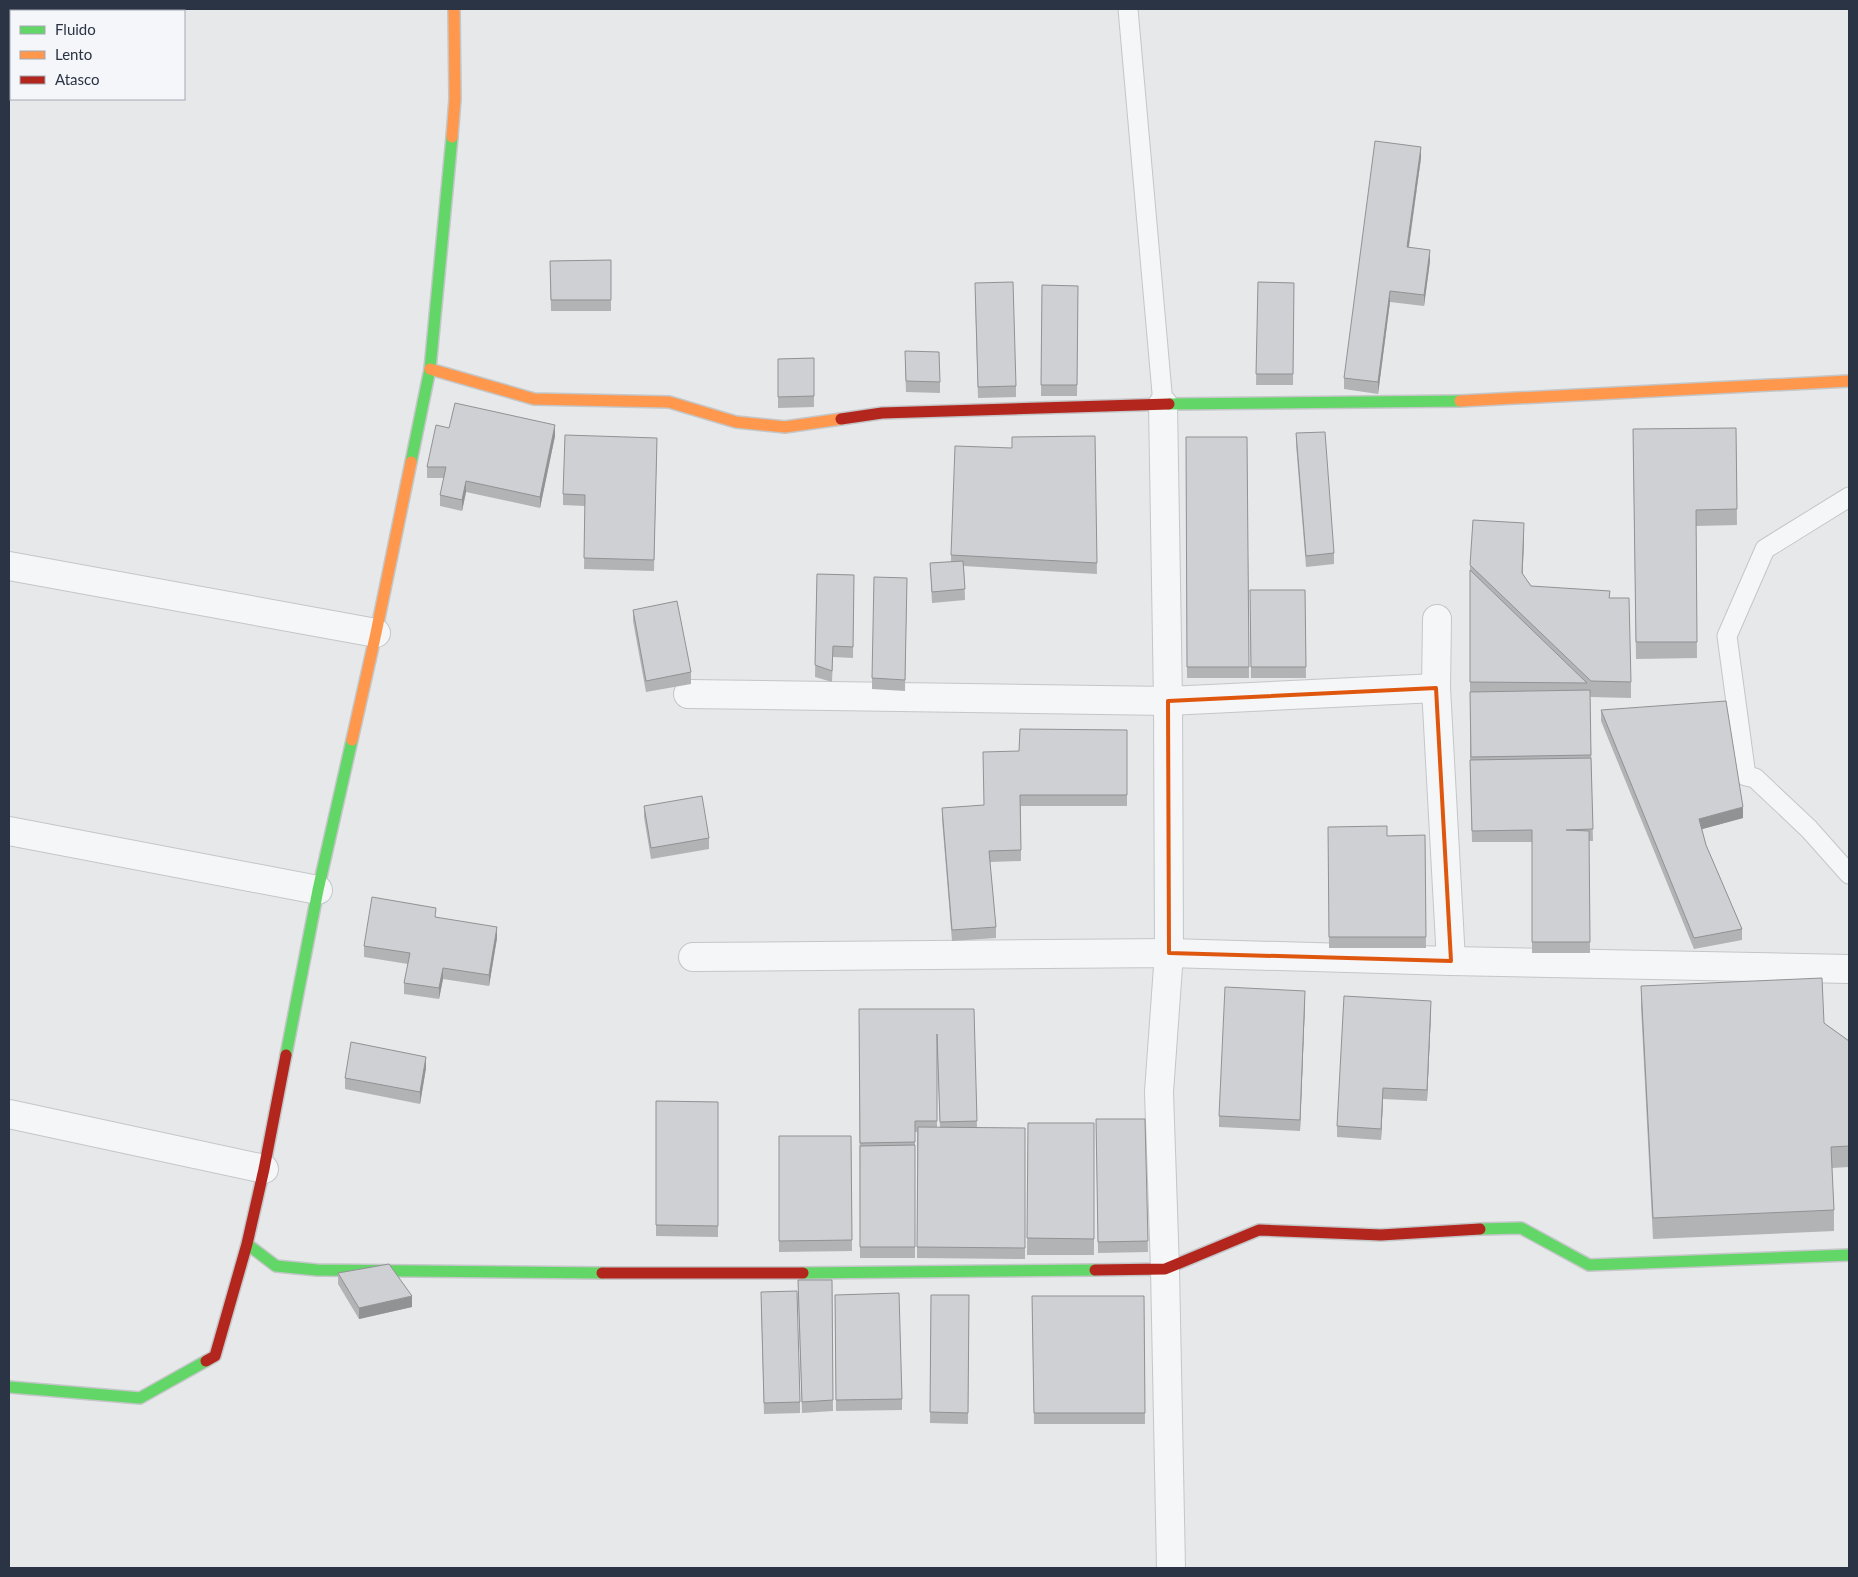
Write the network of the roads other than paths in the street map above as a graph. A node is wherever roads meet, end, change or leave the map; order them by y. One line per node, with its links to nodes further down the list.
1 (454, 9): 3 (street)
2 (1128, 9): 5 (lane)
3 (430, 369): 5 (street); 9 (street)
4 (1849, 382): 5 (street)
5 (1163, 404): 12 (street)
6 (1849, 497): 14 (lane)
7 (9, 566): 9 (street)
8 (1437, 619): 10 (street)
9 (376, 633): 15 (street)
10 (1436, 688): 12 (street); 18 (street)
11 (688, 694): 12 (street)
12 (1168, 701): 16 (street)
13 (9, 831): 15 (street)
14 (1849, 874)
15 (318, 890): 21 (street)
16 (1169, 953): 17 (street); 18 (street); 24 (street)
17 (693, 957)
18 (1451, 961): 19 (street)
19 (1849, 969)
20 (9, 1114): 21 (street)
21 (264, 1169): 22 (street)
22 (247, 1244): 24 (street); 25 (street)
23 (1849, 1255): 24 (street)
24 (1165, 1270): 26 (street)
25 (9, 1386)
26 (1171, 1568)

